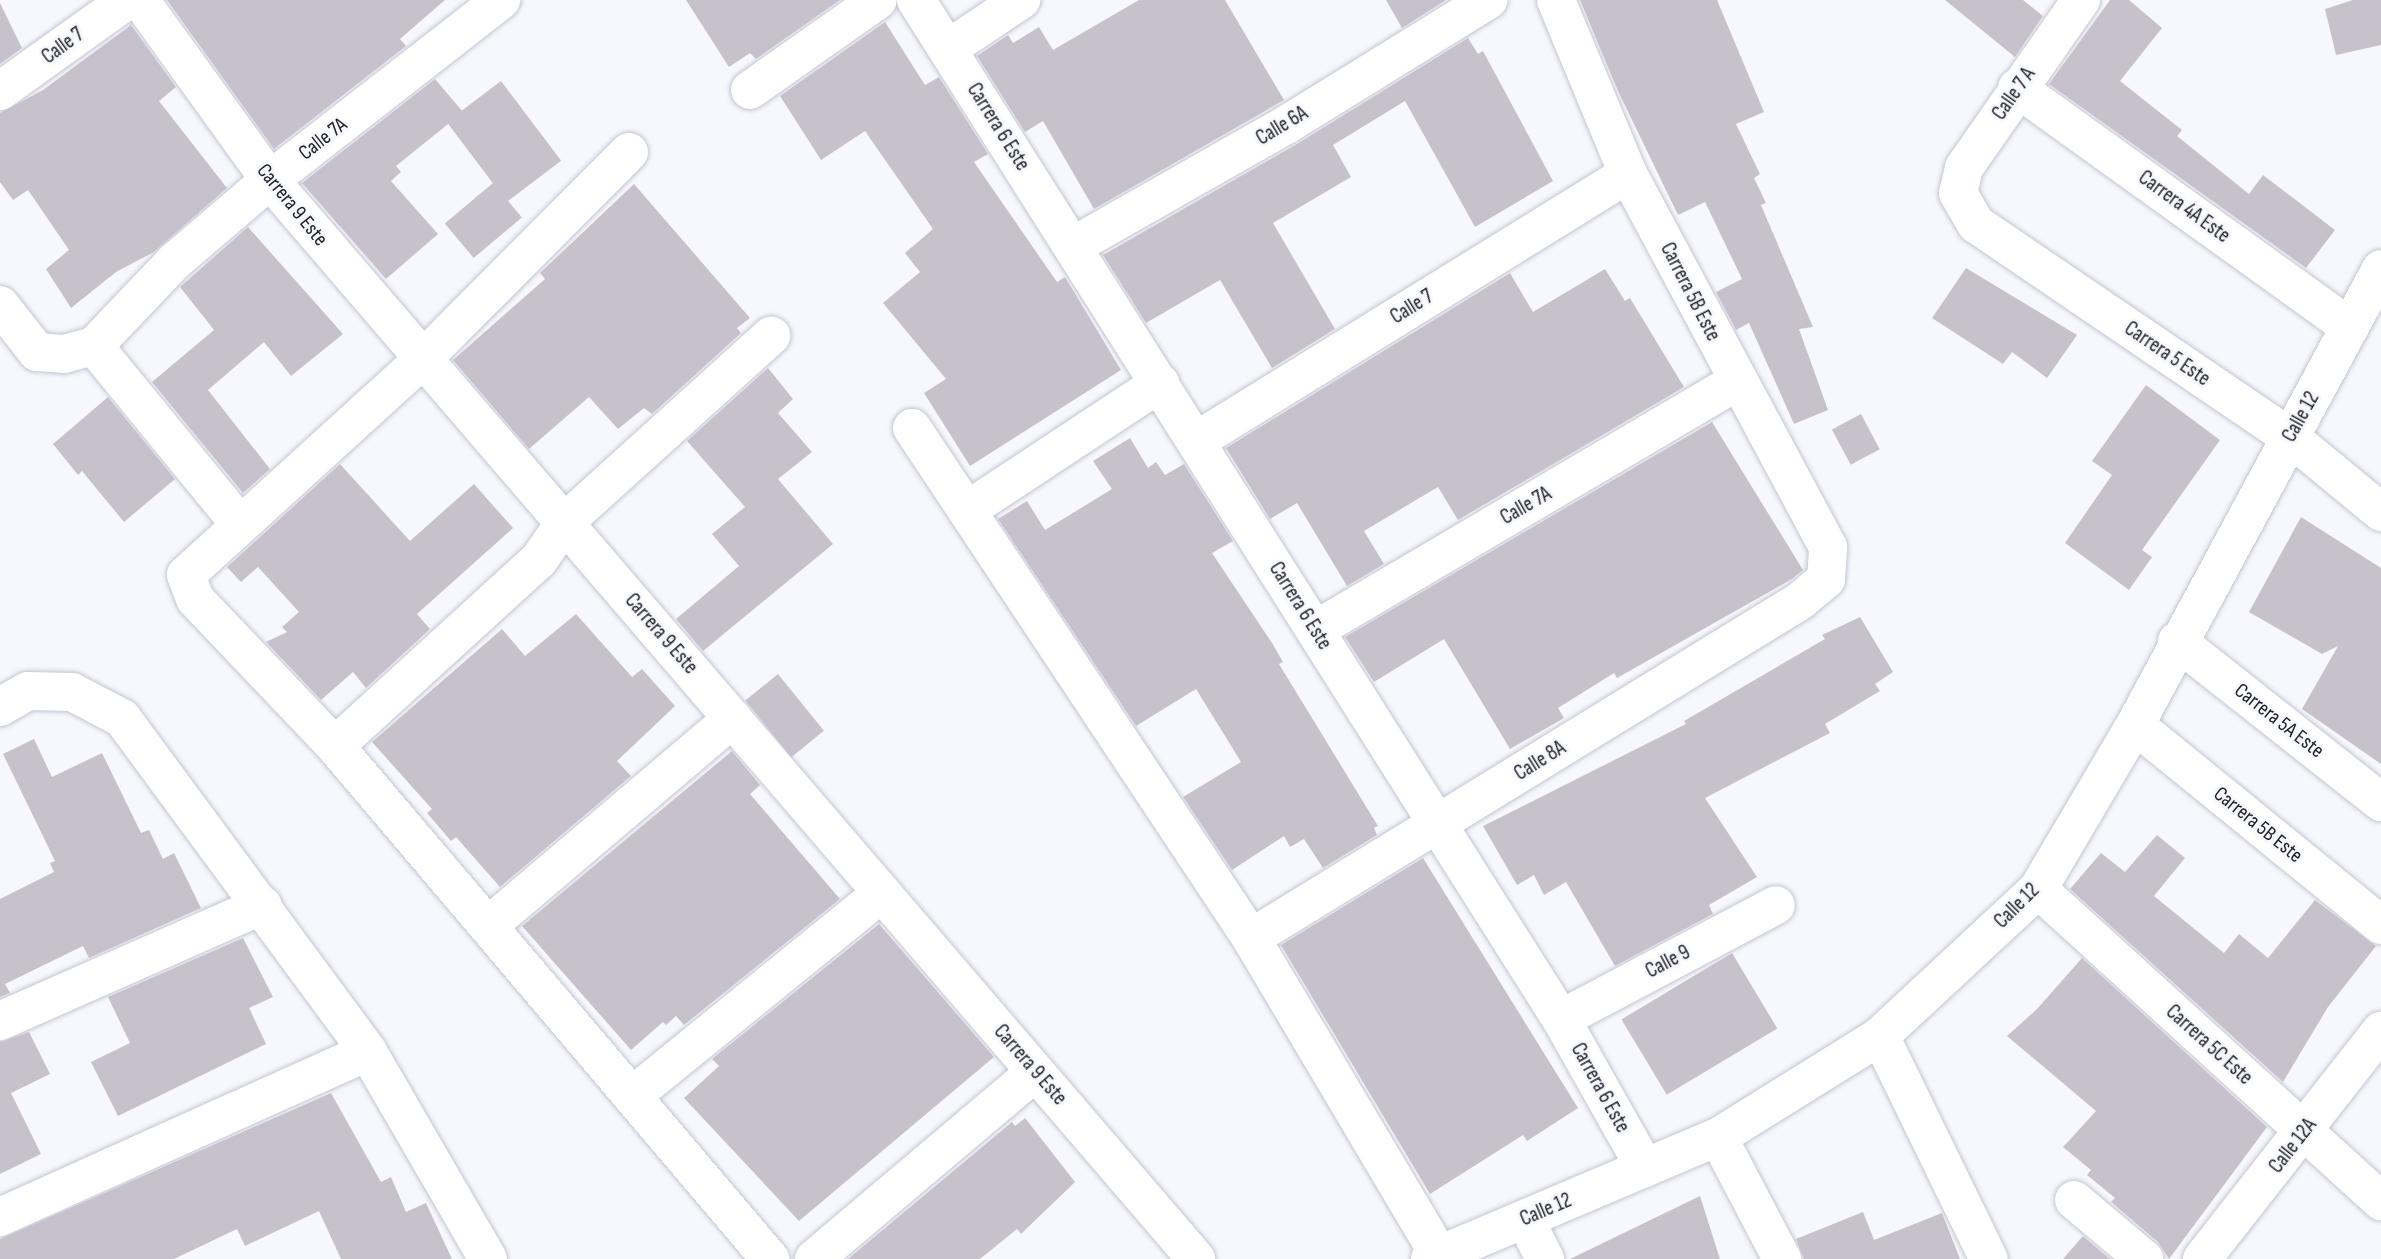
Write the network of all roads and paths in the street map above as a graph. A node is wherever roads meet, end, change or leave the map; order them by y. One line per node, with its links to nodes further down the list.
1 (127, 0): 13 (street, Calle 7)
2 (140, 0): 16 (street, Carrera 9 Este)
3 (501, 0): 16 (street, Calle 7A)
4 (878, 0): 12 (street)
5 (916, 0): 10 (street, Carrera 6 Este)
6 (1021, 0): 10 (street)
7 (1488, 0): 18 (street, Calle 6A)
8 (1556, 0): 15 (street, Carrera 5B Este)
9 (2081, 0): 11 (street, Calle 7 A)
10 (948, 48): 18 (street, Carrera 6 Este)
11 (2017, 88): 17 (street, Calle 7 A); 21 (street, Carrera 4A Este)
12 (750, 90)
13 (0, 92)
14 (629, 152): 24 (street)
15 (1628, 174): 25 (street, Carrera 5B Este); 29 (street, Calle 7)
16 (270, 180): 23 (street, Calle 7A); 24 (street, Carrera 9 Este)
17 (1958, 194): 28 (street, Carrera 5 Este)
18 (1073, 246): 26 (street, Carrera 6 Este)
19 (2381, 269): 21 (street, Calle 12)
20 (0, 305): 23 (street)
21 (2364, 317): 28 (street, Calle 12)
22 (771, 336): 32 (street)
23 (94, 346): 33 (street)
24 (422, 360): 32 (street, Carrera 9 Este); 33 (street)
25 (1737, 382): 34 (street, Carrera 5B Este); 35 (street, Calle 7A)
26 (1160, 383): 29 (street, Carrera 6 Este); 30 (street)
27 (912, 428): 30 (street)
28 (2290, 437): 31 (street, Carrera 5 Este); 36 (street, Calle 12)
29 (1196, 441): 35 (street, Carrera 6 Este)
30 (969, 509): 49 (street)
31 (2381, 512)
32 (565, 522): 38 (street, Carrera 9 Este); 40 (street)
33 (239, 523): 40 (street)
34 (1826, 579): 42 (street, Calle 8A)
35 (1315, 630): 42 (street, Carrera 6 Este)
36 (2177, 641): 39 (street, Calle 12); 41 (street, Carrera 5A Este)
37 (0, 706): 45 (street)
38 (733, 718): 44 (street, Carrera 9 Este); 48 (street)
39 (2135, 725): 43 (street, Calle 12); 47 (street, Carrera 5B Este)
40 (335, 746): 48 (street)
41 (2381, 802)
42 (1437, 824): 49 (street, Calle 8A); 50 (street, Carrera 6 Este)
43 (2038, 889): 53 (street, Calle 12); 57 (street, Carrera 5C Este)
44 (882, 893): 55 (street, Carrera 9 Este); 56 (street)
45 (263, 905): 51 (street); 54 (street)
46 (1776, 905): 50 (street, Calle 9)
47 (2381, 925)
48 (488, 926): 56 (street)
49 (1251, 938): 64 (street)
50 (1561, 1019): 59 (street, Carrera 6 Este)
51 (0, 1021)
52 (2381, 1031): 57 (street, Calle 12A)
53 (1880, 1036): 58 (street, Calle 12); 71 (street)
54 (368, 1052): 62 (street); 65 (street)
55 (1035, 1072): 67 (street); 68 (street, Carrera 9 Este)
56 (632, 1096): 66 (street)
57 (2305, 1132): 61 (street, Carrera 5C Este); 73 (street, Calle 12A)
58 (1718, 1137): 59 (street, Calle 12); 70 (street)
59 (1646, 1168): 63 (street, Calle 12)
60 (2074, 1200): 72 (street)
61 (2381, 1201)
62 (0, 1217)
63 (1525, 1219): 64 (street, Calle 12); 69 (street)
64 (1434, 1257)
65 (488, 1259)
66 (770, 1259)
67 (814, 1259)
68 (1196, 1259)
69 (1545, 1259)
70 (1782, 1259)
71 (1989, 1259)
72 (2144, 1259)
73 (2202, 1259)

